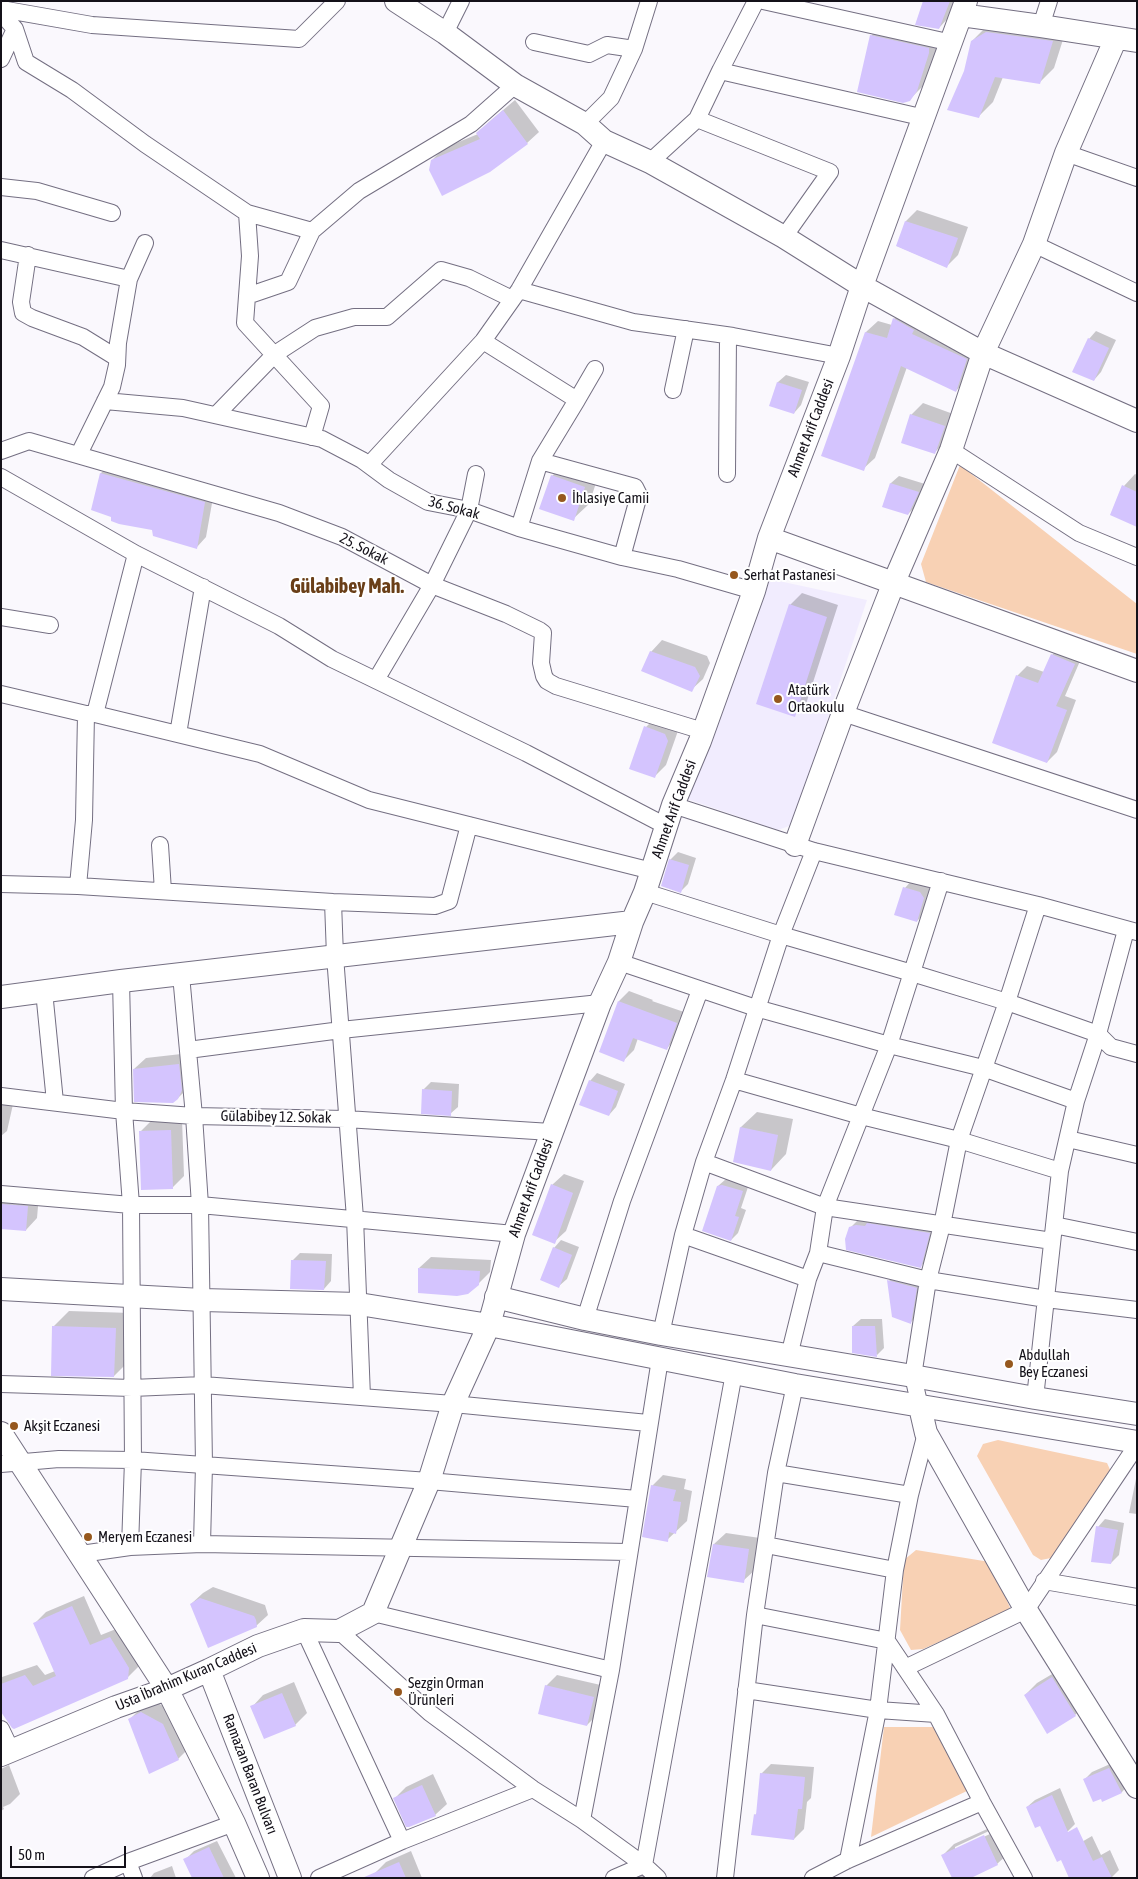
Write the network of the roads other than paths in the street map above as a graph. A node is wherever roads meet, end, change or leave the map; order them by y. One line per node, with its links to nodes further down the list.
1 (337, 1): 9 (street)
2 (396, 1): 13 (street)
3 (461, 1): 13 (street)
4 (649, 1): 17 (street)
5 (756, 1): 19 (street)
6 (763, 1): 16 (street)
7 (1049, 1): 11 (street)
8 (964, 8): 11 (street); 16 (street, Ahmet Arif Caddesi)
9 (1, 9)
10 (1, 13): 12 (street)
11 (1041, 26): 14 (street)
12 (15, 29): 18 (street); 30 (street)
13 (445, 33): 20 (street)
14 (1127, 40): 25 (street)
15 (534, 42): 17 (street)
16 (952, 43): 21 (street, Ahmet Arif Caddesi)
17 (634, 49): 23 (street)
18 (1, 59)
19 (720, 71): 21 (street); 22 (street)
20 (515, 85): 23 (street); 31 (street)
21 (925, 118): 38 (street, Ahmet Arif Caddesi)
22 (697, 119): 26 (street); 32 (street)
23 (585, 124): 24 (street)
24 (604, 141): 26 (street); 40 (street)
25 (1066, 153): 27 (street); 34 (street)
26 (650, 162): 32 (street)
27 (1137, 178)
28 (1, 187): 29 (street)
29 (112, 213)
30 (247, 213): 31 (street); 41 (street)
31 (312, 231): 41 (street)
32 (784, 237): 38 (street)
33 (146, 243): 37 (street)
34 (1034, 244): 39 (street); 45 (street)
35 (1, 250): 36 (street)
36 (28, 255): 37 (street); 48 (street)
37 (129, 278): 48 (street)
38 (862, 286): 45 (street); 47 (street, Ahmet Arif Caddesi)
39 (1137, 293)
40 (516, 295): 42 (street); 44 (street); 46 (street)
41 (247, 296): 46 (street)
42 (686, 329): 43 (street); 50 (street)
43 (728, 336): 47 (street); 62 (street)
44 (482, 342): 51 (street); 60 (street)
45 (983, 353): 54 (street); 56 (street)
46 (275, 354): 53 (street); 55 (street)
47 (839, 356): 66 (street, Ahmet Arif Caddesi)
48 (117, 358): 52 (street)
49 (595, 369): 51 (street)
50 (673, 390)
51 (577, 400): 59 (street)
52 (105, 401): 53 (street, 36. Sokak); 58 (street)
53 (216, 415): 55 (street, 36. Sokak)
54 (1137, 421)
55 (312, 437): 60 (street, 36. Sokak)
56 (951, 450): 69 (street); 70 (street)
57 (1, 451): 58 (street, 25. Sokak)
58 (79, 454): 71 (street, 25. Sokak)
59 (540, 460): 65 (street); 68 (street)
60 (369, 465): 64 (street, 36. Sokak)
61 (476, 474): 64 (street)
62 (727, 474)
63 (1, 477): 67 (street)
64 (469, 510): 65 (street, 36. Sokak); 71 (street)
65 (519, 528): 68 (street, 36. Sokak)
66 (769, 538): 70 (street); 73 (street, Ahmet Arif Caddesi)
67 (136, 554): 72 (street); 80 (street)
68 (622, 557): 73 (street, 36. Sokak)
69 (1137, 557)
70 (894, 582): 76 (street); 79 (street)
71 (432, 585): 77 (street); 81 (street, 25. Sokak)
72 (203, 587): 77 (street); 82 (street)
73 (754, 591): 81 (street, Ahmet Arif Caddesi)
74 (1, 617): 75 (street)
75 (50, 625)
76 (1137, 671)
77 (376, 680): 86 (street)
78 (1, 694): 80 (street)
79 (843, 713): 84 (street); 88 (street)
80 (91, 714): 82 (street); 92 (street)
81 (703, 731): 83 (street, Ahmet Arif Caddesi)
82 (178, 734): 85 (street)
83 (673, 805): 86 (street, Ahmet Arif Caddesi); 88 (street)
84 (1137, 810)
85 (469, 826): 89 (street); 94 (street)
86 (666, 826): 89 (street, Ahmet Arif Caddesi)
87 (160, 845): 93 (street)
88 (805, 848): 90 (street); 98 (street)
89 (649, 881): 96 (street, Ahmet Arif Caddesi); 98 (street)
90 (941, 881): 95 (street); 101 (street)
91 (1, 884): 92 (street)
92 (78, 886): 93 (street)
93 (163, 891): 94 (street)
94 (333, 902): 99 (street)
95 (1038, 905): 97 (street); 108 (street)
96 (632, 922): 99 (street); 100 (street, Ahmet Arif Caddesi)
97 (1132, 931): 111 (street)
98 (781, 935): 101 (street); 109 (street)
99 (334, 956): 102 (street); 110 (street)
100 (619, 962): 104 (street); 107 (street, Ahmet Arif Caddesi)
101 (912, 973): 108 (street); 112 (street)
102 (181, 975): 103 (street); 113 (street)
103 (121, 981): 105 (street); 120 (street)
104 (700, 990): 109 (street); 150 (street)
105 (44, 991): 106 (street); 119 (street)
106 (1, 997)
107 (600, 1002): 110 (street); 124 (street, Ahmet Arif Caddesi)
108 (1007, 1002): 111 (street); 115 (street)
109 (756, 1008): 112 (street); 116 (street)
110 (341, 1030): 113 (street); 123 (street)
111 (1098, 1034): 114 (street); 118 (street)
112 (889, 1045): 115 (street); 122 (street)
113 (188, 1050): 121 (street)
114 (1137, 1054)
115 (983, 1068): 118 (street); 126 (street)
116 (734, 1080): 122 (street); 128 (street)
117 (1, 1096): 119 (street, Gülabibey 12. Sokak)
118 (1076, 1101): 125 (street)
119 (55, 1102): 120 (street, Gülabibey 12. Sokak)
120 (124, 1111): 121 (street, Gülabibey 12. Sokak); 131 (street)
121 (194, 1116): 123 (street, Gülabibey 12. Sokak); 132 (street)
122 (861, 1116): 126 (street); 133 (street)
123 (346, 1119): 124 (street, Gülabibey 12. Sokak); 134 (street)
124 (551, 1132): 137 (street, Ahmet Arif Caddesi)
125 (1068, 1139): 127 (street); 129 (street)
126 (959, 1140): 129 (street); 135 (street)
127 (1137, 1155)
128 (704, 1162): 133 (street); 138 (street)
129 (1060, 1171): 136 (street)
130 (1, 1194): 131 (street)
131 (131, 1205): 132 (street); 144 (street)
132 (200, 1205): 134 (street); 147 (street)
133 (826, 1208): 135 (street); 140 (street)
134 (355, 1218): 137 (street); 148 (street)
135 (942, 1225): 136 (street); 142 (street)
136 (1053, 1233): 139 (street); 146 (street)
137 (514, 1234): 145 (street, Ahmet Arif Caddesi)
138 (683, 1235): 141 (street); 152 (street)
139 (1137, 1242)
140 (818, 1253): 141 (street); 142 (street)
141 (808, 1280): 153 (street)
142 (928, 1280): 146 (street); 156 (street)
143 (1, 1288): 144 (street)
144 (132, 1295): 147 (street); 160 (street)
145 (496, 1297): 150 (street); 151 (street, Ahmet Arif Caddesi)
146 (1046, 1299): 149 (street); 162 (street)
147 (202, 1300): 148 (street); 158 (street)
148 (359, 1304): 151 (street); 161 (street)
149 (1137, 1310)
150 (585, 1319): 152 (street)
151 (489, 1324): 154 (street); 163 (street, Ahmet Arif Caddesi)
152 (660, 1334): 153 (street)
153 (789, 1356): 156 (street)
154 (660, 1359): 155 (street); 166 (street)
155 (734, 1373): 159 (street); 209 (street)
156 (913, 1376): 162 (street); 164 (street)
157 (1, 1384): 160 (street)
158 (203, 1385): 160 (street); 161 (street); 172 (street)
159 (795, 1385): 164 (street); 173 (street)
160 (132, 1388): 170 (street)
161 (362, 1397): 163 (street)
162 (1035, 1398): 165 (street)
163 (453, 1404): 166 (street); 174 (street, Ahmet Arif Caddesi)
164 (920, 1407): 168 (street); 169 (street)
165 (1137, 1414)
166 (648, 1423): 176 (street)
167 (1, 1433): 171 (street, Ramazan Baran Bulvarı)
168 (926, 1433): 175 (street); 186 (street)
169 (1137, 1444): 184 (street)
170 (133, 1460): 171 (street); 172 (street); 180 (street)
171 (11, 1463): 182 (street, Ramazan Baran Bulvarı)
172 (204, 1465): 174 (street); 177 (street)
173 (776, 1473): 175 (street); 178 (street)
174 (429, 1481): 176 (street); 179 (street, Ahmet Arif Caddesi)
175 (910, 1495): 183 (street)
176 (636, 1499): 181 (street)
177 (202, 1544): 179 (street); 180 (street)
178 (766, 1545): 183 (street); 188 (street)
179 (401, 1546): 181 (street); 187 (street, Ahmet Arif Caddesi)
180 (130, 1548): 182 (street)
181 (628, 1552): 194 (street)
182 (81, 1554): 195 (street, Ramazan Baran Bulvarı)
183 (895, 1570): 191 (street)
184 (1044, 1581): 185 (street); 186 (street)
185 (1137, 1596)
186 (1026, 1610): 192 (street); 201 (street)
187 (373, 1613): 190 (street, Usta İbrahim Kuran Caddesi); 194 (street)
188 (754, 1615): 191 (street); 196 (street)
189 (304, 1630): 190 (street, Usta İbrahim Kuran Caddesi); 193 (street, Usta İbrahim Kuran Caddesi); 206 (street)
190 (339, 1631): 202 (street)
191 (887, 1641): 192 (street); 197 (street)
192 (905, 1668): 198 (street)
193 (209, 1670): 195 (street, Usta İbrahim Kuran Caddesi); 213 (street, Ramazan Baran Bulvarı)
194 (611, 1670): 204 (street)
195 (167, 1689): 200 (street, Usta İbrahim Kuran Caddesi); 205 (street, Ramazan Baran Bulvarı)
196 (746, 1690): 197 (street); 217 (street)
197 (878, 1710): 198 (street); 207 (street)
198 (936, 1714): 203 (street)
199 (1, 1729): 200 (street)
200 (6, 1753)
201 (1137, 1787)
202 (533, 1789): 204 (street); 206 (street)
203 (982, 1802): 207 (street); 219 (street)
204 (582, 1820): 209 (street)
205 (234, 1823): 208 (street); 212 (street, Ramazan Baran Bulvarı)
206 (402, 1841): 214 (street)
207 (848, 1860): 218 (street)
208 (128, 1862): 210 (street); 211 (street)
209 (644, 1865): 215 (street); 216 (street)
210 (93, 1878)
211 (134, 1878)
212 (258, 1878)
213 (290, 1878)
214 (319, 1878)
215 (614, 1878)
216 (658, 1878)
217 (725, 1878)
218 (813, 1878)
219 (1024, 1878)

